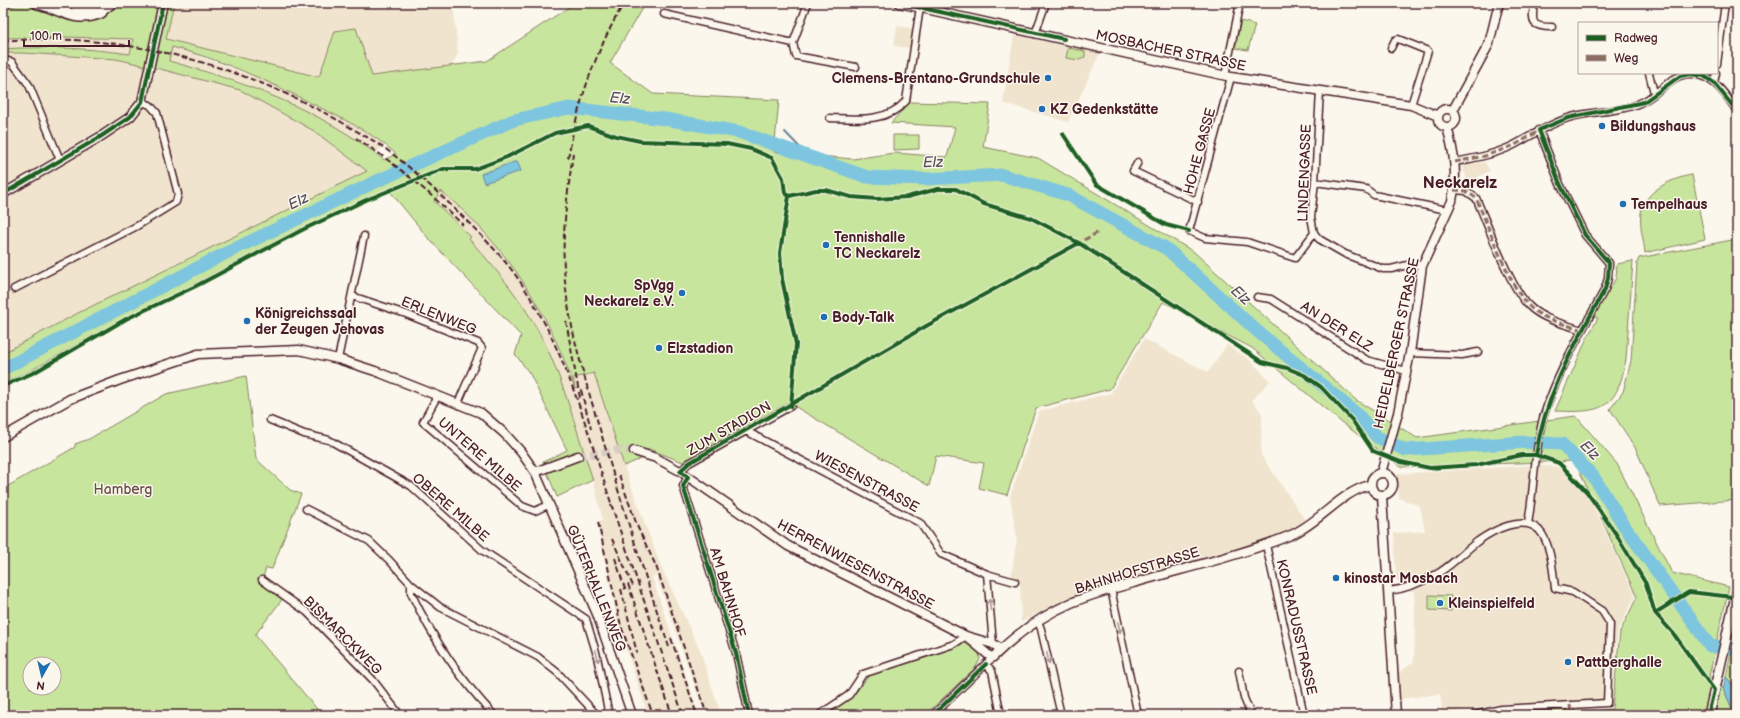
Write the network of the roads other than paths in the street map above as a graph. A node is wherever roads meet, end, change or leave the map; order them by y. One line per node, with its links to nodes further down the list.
1 (38, 3): 13 (highway)
2 (74, 3): 13 (highway)
3 (113, 3): 13 (street)
4 (163, 3): 28 (street)
5 (808, 3): 17 (street)
6 (899, 3): 12 (street, MOSBACHER STRASSE)
7 (1046, 3): 16 (street)
8 (1240, 3): 24 (street, HOHE GASSE)
9 (1499, 3): 30 (street)
10 (1534, 3): 15 (street)
11 (1725, 3): 19 (street)
12 (920, 7): 16 (street, MOSBACHER STRASSE); 33 (street)
13 (101, 12)
14 (664, 14): 17 (street)
15 (1552, 27)
16 (1035, 34): 24 (street, MOSBACHER STRASSE)
17 (793, 43): 21 (street)
18 (1391, 48): 29 (street)
19 (1718, 56)
20 (3, 60): 36 (street)
21 (856, 67)
22 (1649, 74): 27 (street)
23 (1716, 74): 25 (street)
24 (1228, 77): 26 (street, MOSBACHER STRASSE); 42 (street, HOHE GASSE)
25 (1714, 82): 27 (street); 31 (street)
26 (1320, 91): 29 (street, MOSBACHER STRASSE); 39 (street, LINDENGASSE)
27 (1654, 93): 35 (street)
28 (142, 102): 36 (street); 47 (street)
29 (1411, 106): 32 (street, MOSBACHER STRASSE)
30 (1453, 110): 32 (street); 34 (street)
31 (1737, 111)
32 (1438, 116): 34 (street, HEIDELBERGER STRASSE)
33 (830, 118)
34 (1447, 127): 38 (street, HEIDELBERGER STRASSE)
35 (1539, 130): 38 (street); 50 (street)
36 (60, 160): 41 (street)
37 (1138, 162): 42 (street)
38 (1455, 162): 40 (street, HEIDELBERGER STRASSE)
39 (1315, 182): 43 (street); 44 (street, LINDENGASSE)
40 (1454, 190): 43 (street, HEIDELBERGER STRASSE); 50 (street)
41 (3, 194)
42 (1198, 202): 44 (street, HOHE GASSE)
43 (1447, 210): 46 (street, HEIDELBERGER STRASSE)
44 (1314, 233): 46 (street, LINDENGASSE)
45 (364, 236): 48 (street)
46 (1422, 266): 52 (street, HEIDELBERGER STRASSE)
47 (14, 289)
48 (352, 296): 53 (street); 56 (street, ERLENWEG)
49 (1257, 297): 54 (street, AN DER ELZ)
50 (1582, 330): 71 (street)
51 (1478, 352): 52 (street)
52 (1410, 353): 54 (street, HEIDELBERGER STRASSE)
53 (338, 359): 55 (street); 60 (street)
54 (1406, 372): 65 (street, HEIDELBERGER STRASSE)
55 (438, 395): 56 (street); 69 (street, UNTERE MILBE)
56 (458, 403): 64 (street)
57 (791, 406): 59 (street, ZUM STADION)
58 (270, 420): 81 (street, OBERE MILBE)
59 (746, 430): 63 (street, ZUM STADION); 73 (street, WIESENSTRASSE)
60 (3, 437)
61 (634, 451): 63 (street, HERRENWIESENSTRASSE)
62 (578, 456): 64 (street)
63 (680, 471): 66 (street, HERRENWIESENSTRASSE)
64 (535, 472): 69 (street, GÜTERHALLENWEG)
65 (1381, 473): 67 (street); 68 (street)
66 (688, 477): 83 (street, HERRENWIESENSTRASSE); 94 (street, AM BAHNHOF)
67 (1370, 485): 68 (street); 72 (street, BAHNHOFSTRASSE)
68 (1382, 496): 78 (street)
69 (548, 505): 80 (street, GÜTERHALLENWEG)
70 (306, 510): 76 (street)
71 (1528, 524): 78 (street); 88 (street)
72 (1266, 545): 77 (street, BAHNHOFSTRASSE); 101 (street, KONRADUSSTRASSE)
73 (987, 574): 75 (street, WIESENSTRASSE); 84 (street, one-way to 73)
74 (262, 580): 89 (street, BISMARCKWEG)
75 (1014, 582)
76 (411, 584): 90 (street); 91 (street)
77 (1111, 589): 82 (street, BAHNHOFSTRASSE); 99 (street, one-way to 99)
78 (1389, 591): 102 (street)
79 (1737, 591): 105 (main road)
80 (597, 614): 81 (street); 93 (street, GÜTERHALLENWEG)
81 (586, 619): 92 (street, one-way to 92)
82 (1038, 620): 85 (street, BAHNHOFSTRASSE); 98 (street, one-way to 98)
83 (966, 636): 84 (street, HERRENWIESENSTRASSE); 86 (street, HERRENWIESENSTRASSE); 95 (street)
84 (993, 644): 85 (street, HERRENWIESENSTRASSE)
85 (1001, 649): 86 (street, BAHNHOFSTRASSE)
86 (989, 661): 96 (street, BAHNHOFSTRASSE); 97 (street)
87 (1239, 671): 100 (street)
88 (1570, 705): 103 (street); 104 (street)
89 (400, 715)
90 (494, 715)
91 (596, 715)
92 (609, 715)
93 (632, 715)
94 (748, 715)
95 (819, 715)
96 (933, 715)
97 (1001, 715)
98 (1061, 715)
99 (1138, 715)
100 (1251, 715)
101 (1304, 715)
102 (1396, 715)
103 (1474, 715)
104 (1571, 715)
105 (1709, 715)

